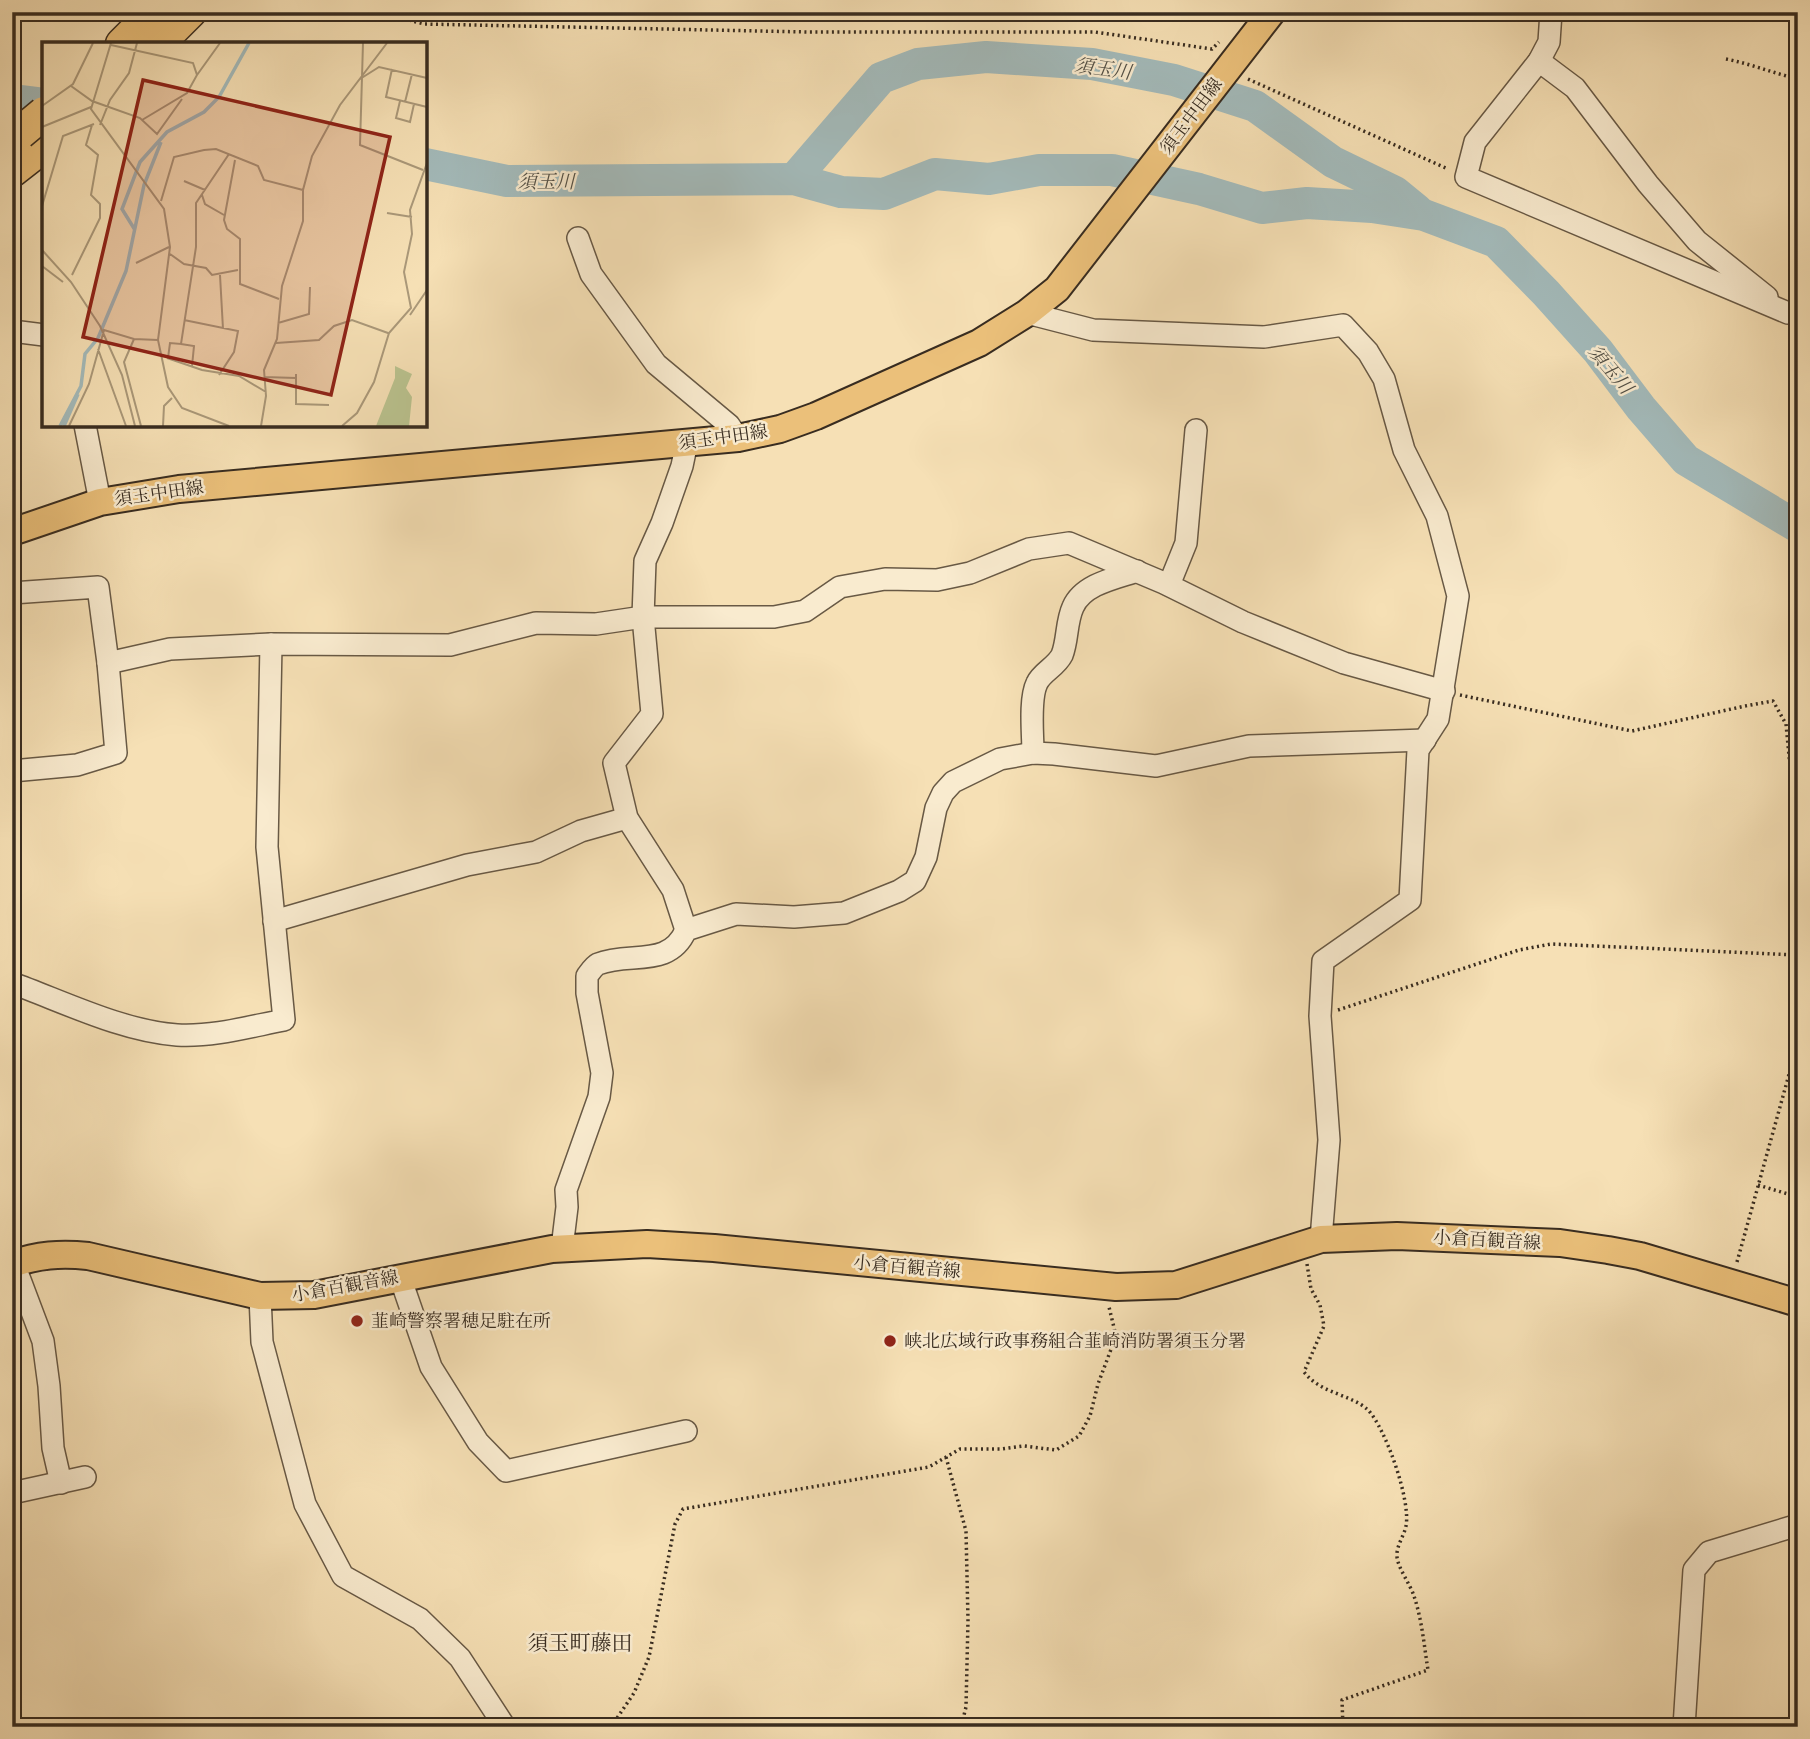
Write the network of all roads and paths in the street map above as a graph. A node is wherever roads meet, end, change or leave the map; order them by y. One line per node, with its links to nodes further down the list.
1 (154, 12): 7 (highway)
2 (190, 12): 8 (highway)
3 (377, 12): 6 (path)
4 (1272, 12): 11 (main road, 須玉中田線)
5 (1551, 12): 10 (street)
6 (1221, 40)
7 (124, 42)
8 (160, 42)
9 (1726, 59): 12 (path)
10 (1539, 61): 16 (street); 19 (street)
11 (1224, 73): 16 (path); 18 (main road, 須玉中田線)
12 (1798, 79)
13 (42, 115): 14 (highway, bridge)
14 (26, 133): 15 (highway)
15 (12, 171)
16 (1466, 177): 19 (street)
17 (578, 238): 24 (street)
18 (1027, 313): 24 (main road, 須玉中田線); 34 (street)
19 (1793, 315)
20 (12, 331): 21 (street)
21 (42, 335)
22 (85, 427): 26 (street)
23 (1196, 430): 29 (street)
24 (738, 438): 25 (main road, 須玉中田線)
25 (687, 442): 26 (main road, 須玉中田線); 31 (street)
26 (100, 502): 27 (main road, 須玉中田線)
27 (12, 532)
28 (1137, 572): 29 (street); 31 (street); 36 (street)
29 (1169, 585): 34 (street)
30 (12, 593): 33 (street)
31 (643, 617): 32 (street); 38 (street)
32 (271, 644): 33 (street); 39 (street)
33 (108, 663): 37 (street)
34 (1444, 691): 35 (street); 41 (path)
35 (1425, 740): 36 (street); 44 (street)
36 (1033, 753): 40 (street)
37 (12, 771)
38 (626, 818): 39 (street); 40 (street)
39 (274, 921): 43 (street)
40 (686, 930): 49 (street)
41 (1792, 953): 42 (path); 44 (path)
42 (1798, 955)
43 (12, 983)
44 (1320, 1016): 48 (street)
45 (1798, 1042): 46 (path)
46 (1758, 1185): 47 (path); 52 (path)
47 (1798, 1197)
48 (1314, 1241): 52 (main road, 小倉百観音線); 53 (main road, 小倉百観音線); 65 (path)
49 (562, 1248): 51 (main road, 小倉百観音線); 53 (main road, 小倉百観音線)
50 (13, 1264): 54 (main road, 小倉百観音線); 59 (street)
51 (400, 1277): 54 (main road, 小倉百観音線); 56 (street)
52 (1731, 1285): 55 (main road, 小倉百観音線)
53 (1103, 1286): 57 (path)
54 (260, 1296): 62 (street)
55 (1798, 1303)
56 (686, 1431)
57 (946, 1457): 63 (path); 64 (path)
58 (85, 1477): 59 (street)
59 (61, 1483): 60 (street)
60 (12, 1493)
61 (1798, 1525): 66 (street)
62 (506, 1727)
63 (611, 1727)
64 (961, 1727)
65 (1343, 1727)
66 (1684, 1727)

